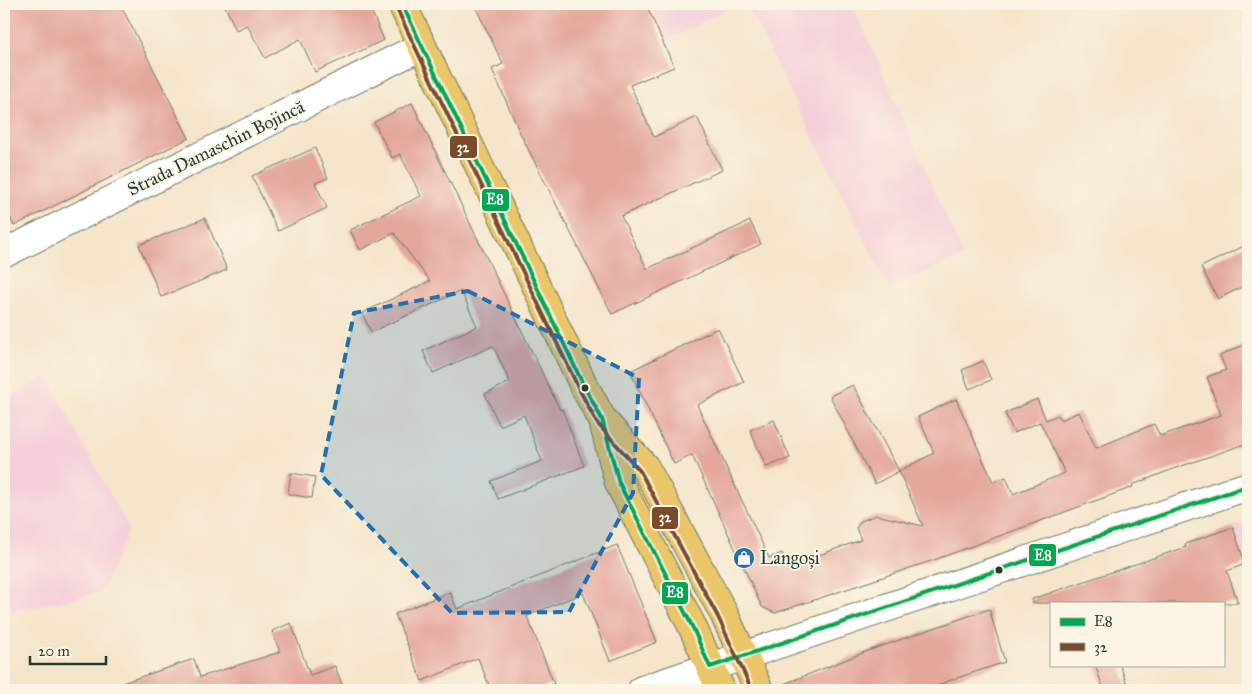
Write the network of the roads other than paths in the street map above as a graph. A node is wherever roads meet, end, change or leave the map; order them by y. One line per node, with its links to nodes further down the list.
1 (402, 4): 2 (main road)
2 (422, 46): 3 (street, Strada Damaschin Bojincă); 4 (main road)
3 (10, 251)
4 (602, 419): 6 (main road); 7 (main road)
5 (1248, 486): 6 (street)
6 (744, 656): 7 (street); 9 (main road)
7 (716, 679): 8 (street)
8 (642, 690)
9 (759, 690)

